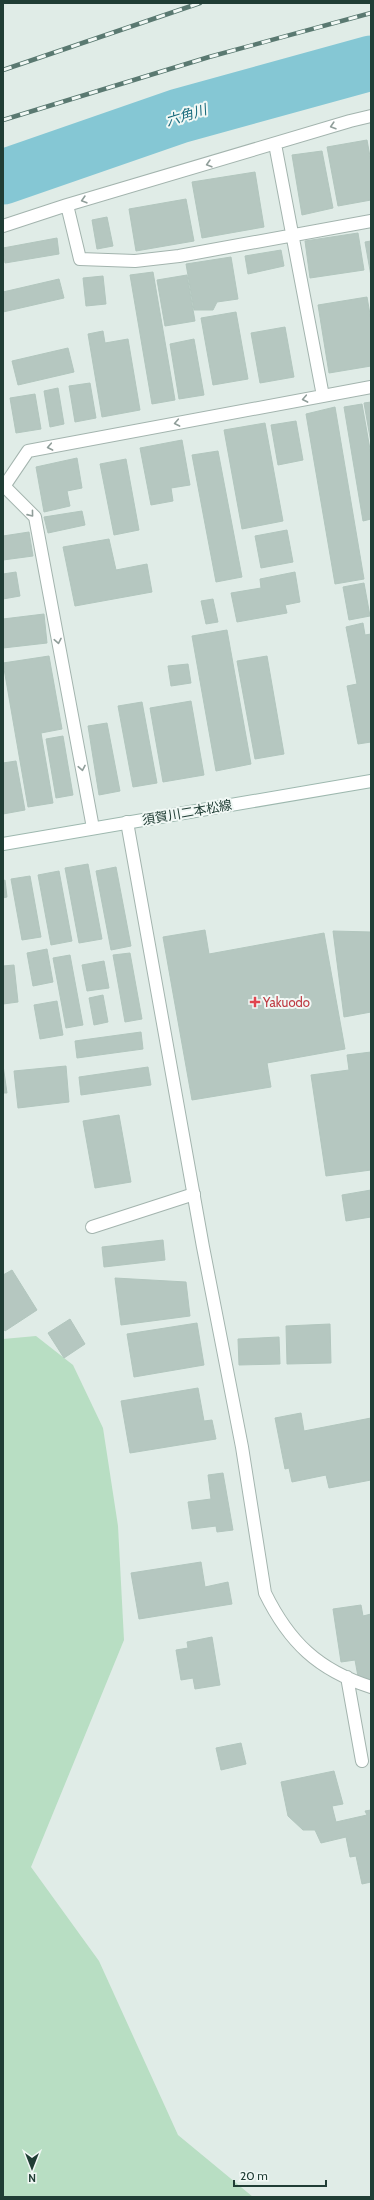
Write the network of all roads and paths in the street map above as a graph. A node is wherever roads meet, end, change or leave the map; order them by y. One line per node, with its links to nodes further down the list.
1 (371, 116): 2 (street, one-way to 2)
2 (275, 144): 3 (street, one-way to 3); 6 (street)
3 (67, 205): 5 (street); 6 (street)
4 (371, 221): 6 (street)
5 (3, 226)
6 (293, 234): 8 (street)
7 (371, 387): 8 (street)
8 (323, 396): 9 (street, one-way to 9)
9 (3, 487): 12 (street, one-way to 12)
10 (371, 781): 11 (street, 須賀川二本松線)
11 (127, 822): 12 (street, 須賀川二本松線); 14 (street)
12 (93, 828): 13 (street, 須賀川二本松線)
13 (3, 844)
14 (194, 1194): 15 (street); 16 (street)
15 (92, 1226)
16 (347, 1677): 17 (street); 18 (street)
17 (371, 1687)
18 (362, 1761)

